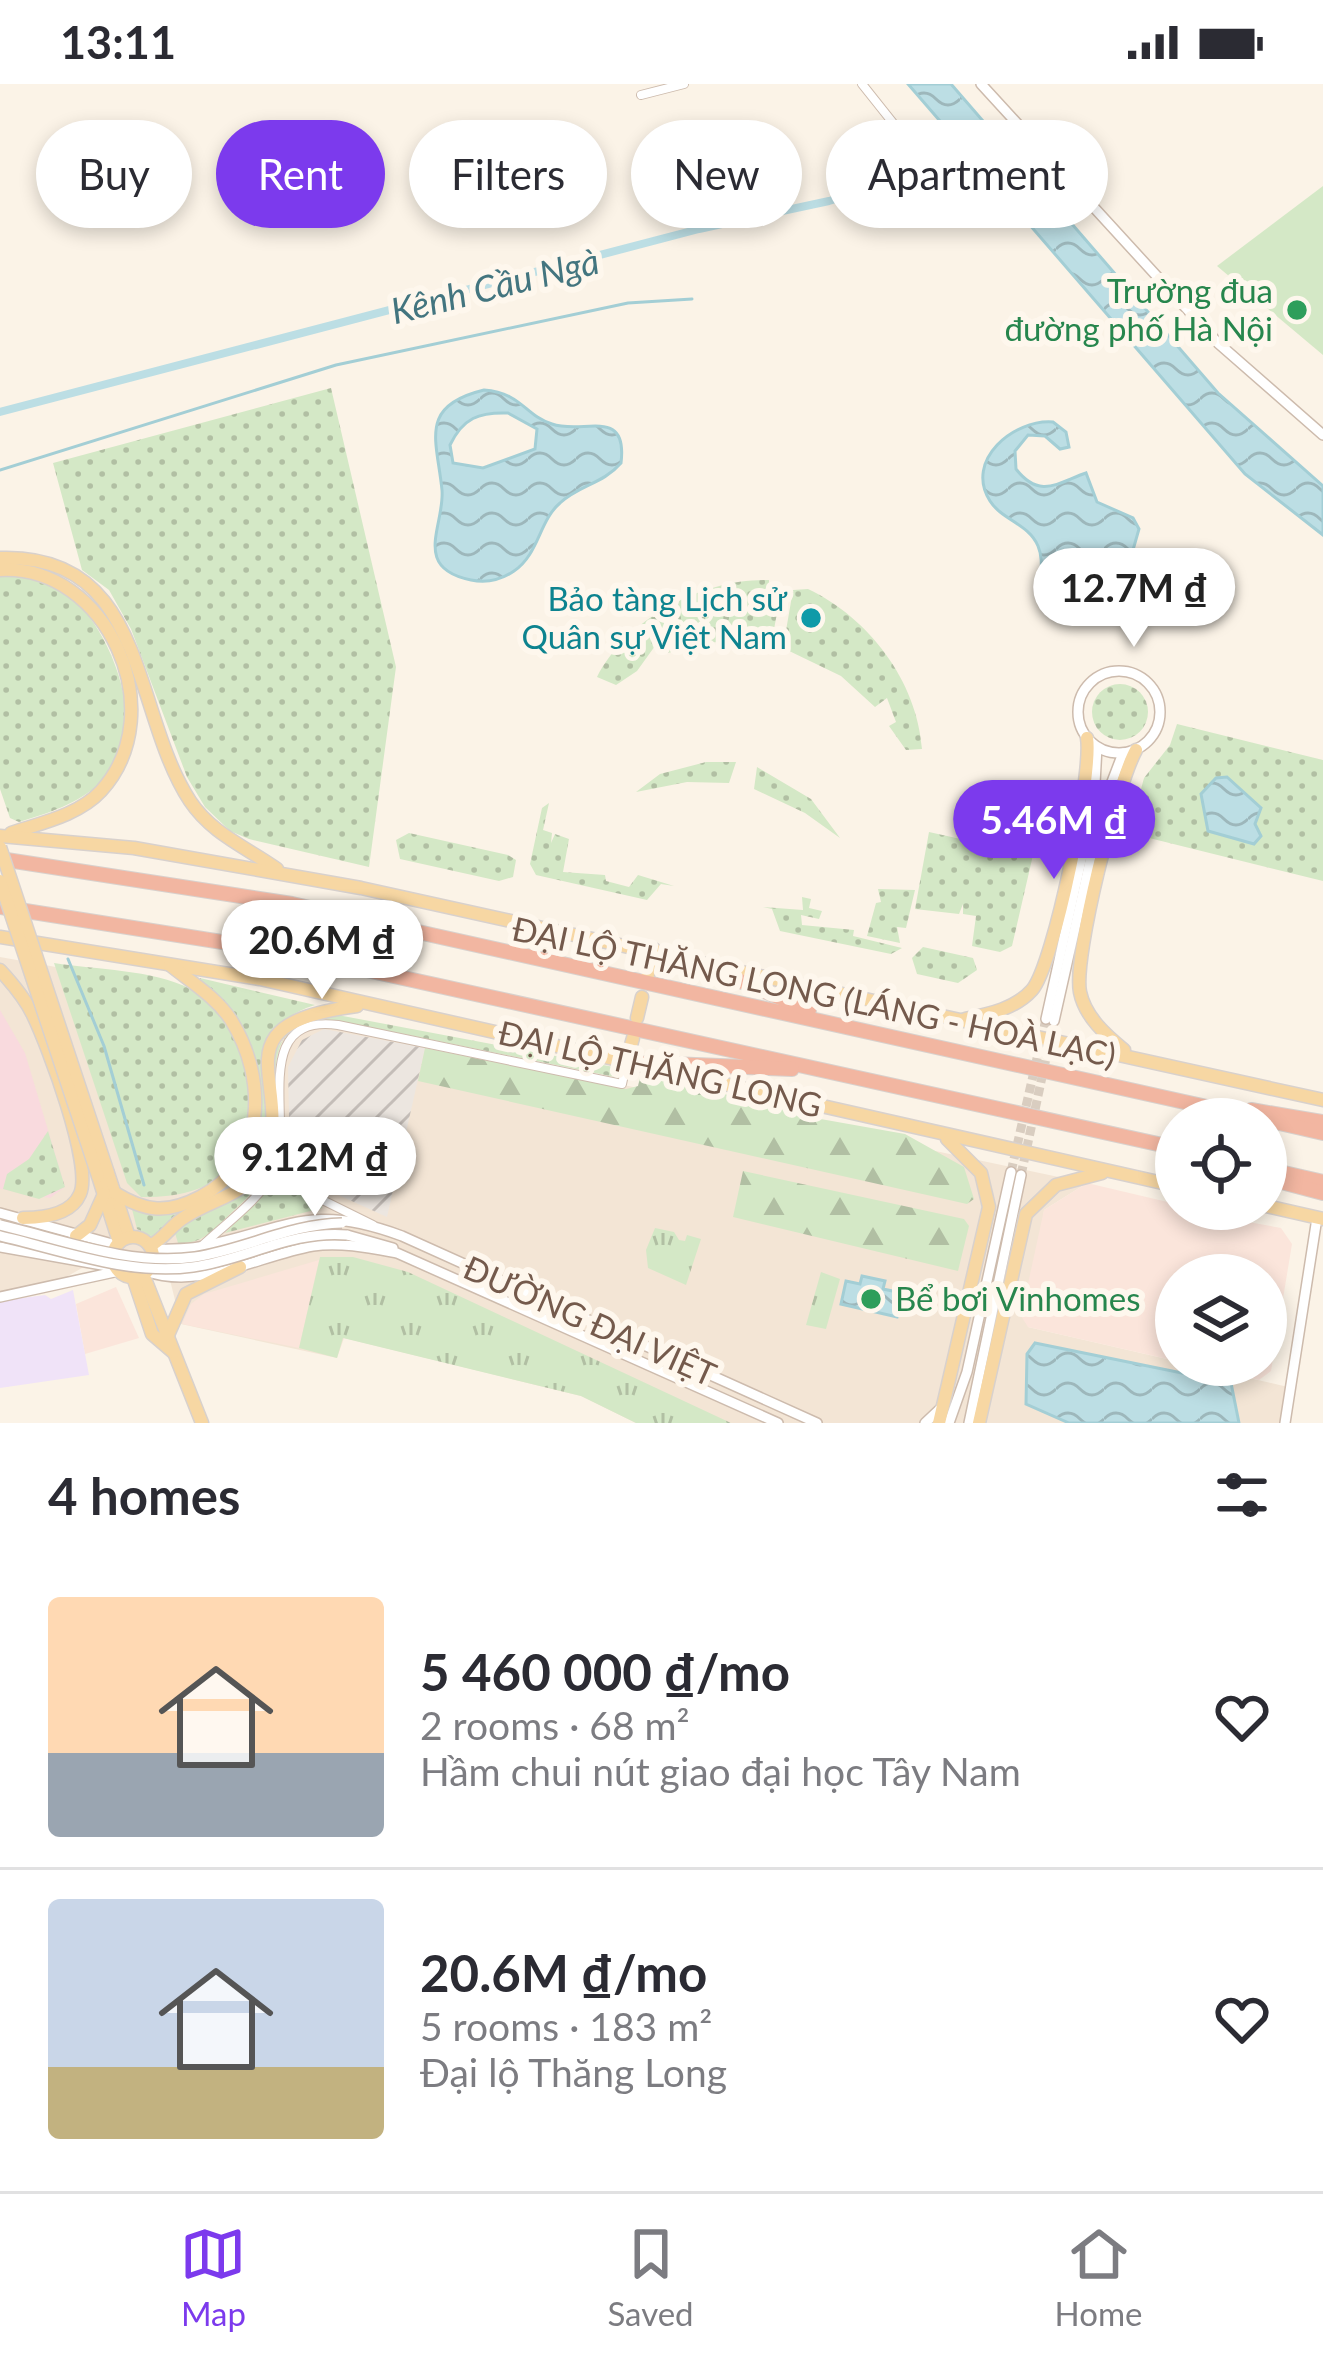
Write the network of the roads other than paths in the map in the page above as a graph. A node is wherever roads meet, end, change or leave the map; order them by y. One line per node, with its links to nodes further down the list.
1 (684, 84): 4 (street)
2 (862, 84): 5 (street)
3 (981, 84): 6 (street)
4 (641, 95)
5 (891, 120)
6 (1323, 435)
7 (0, 558): 13 (main road)
8 (0, 570): 11 (main road)
9 (1092, 742): 10 (street); 10 (street); 10 (street); 25 (main road)
10 (1130, 751): 28 (main road)
11 (1, 840): 13 (main road); 41 (main road, bridge)
12 (0, 859): 27 (highway, ĐẠI LỘ THĂNG LONG (LÁNG - HOÀ LẠC))
13 (283, 874): 17 (main road)
14 (0, 880): 41 (main road, bridge)
15 (0, 907): 34 (highway)
16 (0, 937): 19 (main road, ĐẠI LỘ THĂNG LONG)
17 (654, 950): 18 (main road); 21 (main road)
18 (681, 956): 25 (main road); 27 (highway)
19 (164, 960): 23 (main road, ĐẠI LỘ THĂNG LONG); 47 (main road)
20 (0, 970): 51 (main road)
21 (647, 979)
22 (643, 997): 24 (main road)
23 (370, 1004): 29 (main road, ĐẠI LỘ THĂNG LONG); 61 (main road)
24 (638, 1018)
25 (959, 1020): 28 (main road)
26 (633, 1037): 29 (main road)
27 (947, 1048): 31 (highway, ĐẠI LỘ THĂNG LONG (LÁNG - HOÀ LẠC))
28 (1130, 1054): 33 (main road)
29 (627, 1059): 30 (main road, ĐẠI LỘ THĂNG LONG); 42 (street)
30 (646, 1063): 34 (highway); 38 (main road, ĐẠI LỘ THĂNG LONG)
31 (1096, 1082): 32 (highway, ĐẠI LỘ THĂNG LONG (LÁNG - HOÀ LẠC)); 35 (highway)
32 (1167, 1098)
33 (1323, 1100)
34 (986, 1105): 39 (highway)
35 (1323, 1122)
36 (1287, 1125): 37 (highway, ĐẠI LỘ THĂNG LONG (LÁNG - HOÀ LẠC))
37 (1323, 1133)
38 (942, 1134): 40 (main road, ĐẠI LỘ THĂNG LONG); 68 (main road)
39 (1155, 1147)
40 (1110, 1172): 45 (main road, ĐẠI LỘ THĂNG LONG); 78 (main road)
41 (103, 1174): 47 (main road)
42 (272, 1175): 55 (street); 59 (street)
43 (1287, 1176): 46 (highway)
44 (1287, 1180): 48 (highway)
45 (1155, 1182)
46 (1323, 1182)
47 (109, 1192): 57 (main road); 58 (main road)
48 (1323, 1193)
49 (1287, 1212): 52 (main road)
50 (0, 1213): 51 (street)
51 (23, 1218): 57 (street)
52 (1320, 1219): 79 (street)
53 (362, 1224): 54 (street, bridge); 55 (street, ĐƯỜNG ĐẠI VIỆT); 59 (street, ĐƯỜNG ĐẠI VIỆT)
54 (0, 1225)
55 (376, 1227): 69 (street, ĐƯỜNG ĐẠI VIỆT)
56 (0, 1236): 62 (street, bridge)
57 (76, 1236): 58 (street)
58 (121, 1242): 61 (main road); 64 (main road)
59 (201, 1246): 61 (street, ĐƯỜNG ĐẠI VIỆT)
60 (0, 1247): 64 (street, ĐƯỜNG ĐẠI VIỆT)
61 (151, 1248): 64 (main road)
62 (413, 1259): 63 (street, ĐƯỜNG ĐẠI VIỆT); 70 (street, ĐƯỜNG ĐẠI VIỆT)
63 (240, 1267): 64 (street, ĐƯỜNG ĐẠI VIỆT); 66 (main road)
64 (131, 1272): 65 (street); 66 (main road); 67 (main road)
65 (0, 1297)
66 (168, 1336): 67 (main road)
67 (174, 1352): 71 (main road)
68 (948, 1398): 74 (street); 75 (main road)
69 (766, 1400): 70 (street); 73 (street, ĐƯỜNG ĐẠI VIỆT)
70 (759, 1414): 72 (street, ĐƯỜNG ĐẠI VIỆT)
71 (202, 1423)
72 (778, 1423)
73 (817, 1423)
74 (925, 1423)
75 (939, 1423)
76 (949, 1423): 77 (street)
77 (969, 1423)
78 (980, 1423)
79 (1285, 1423)

